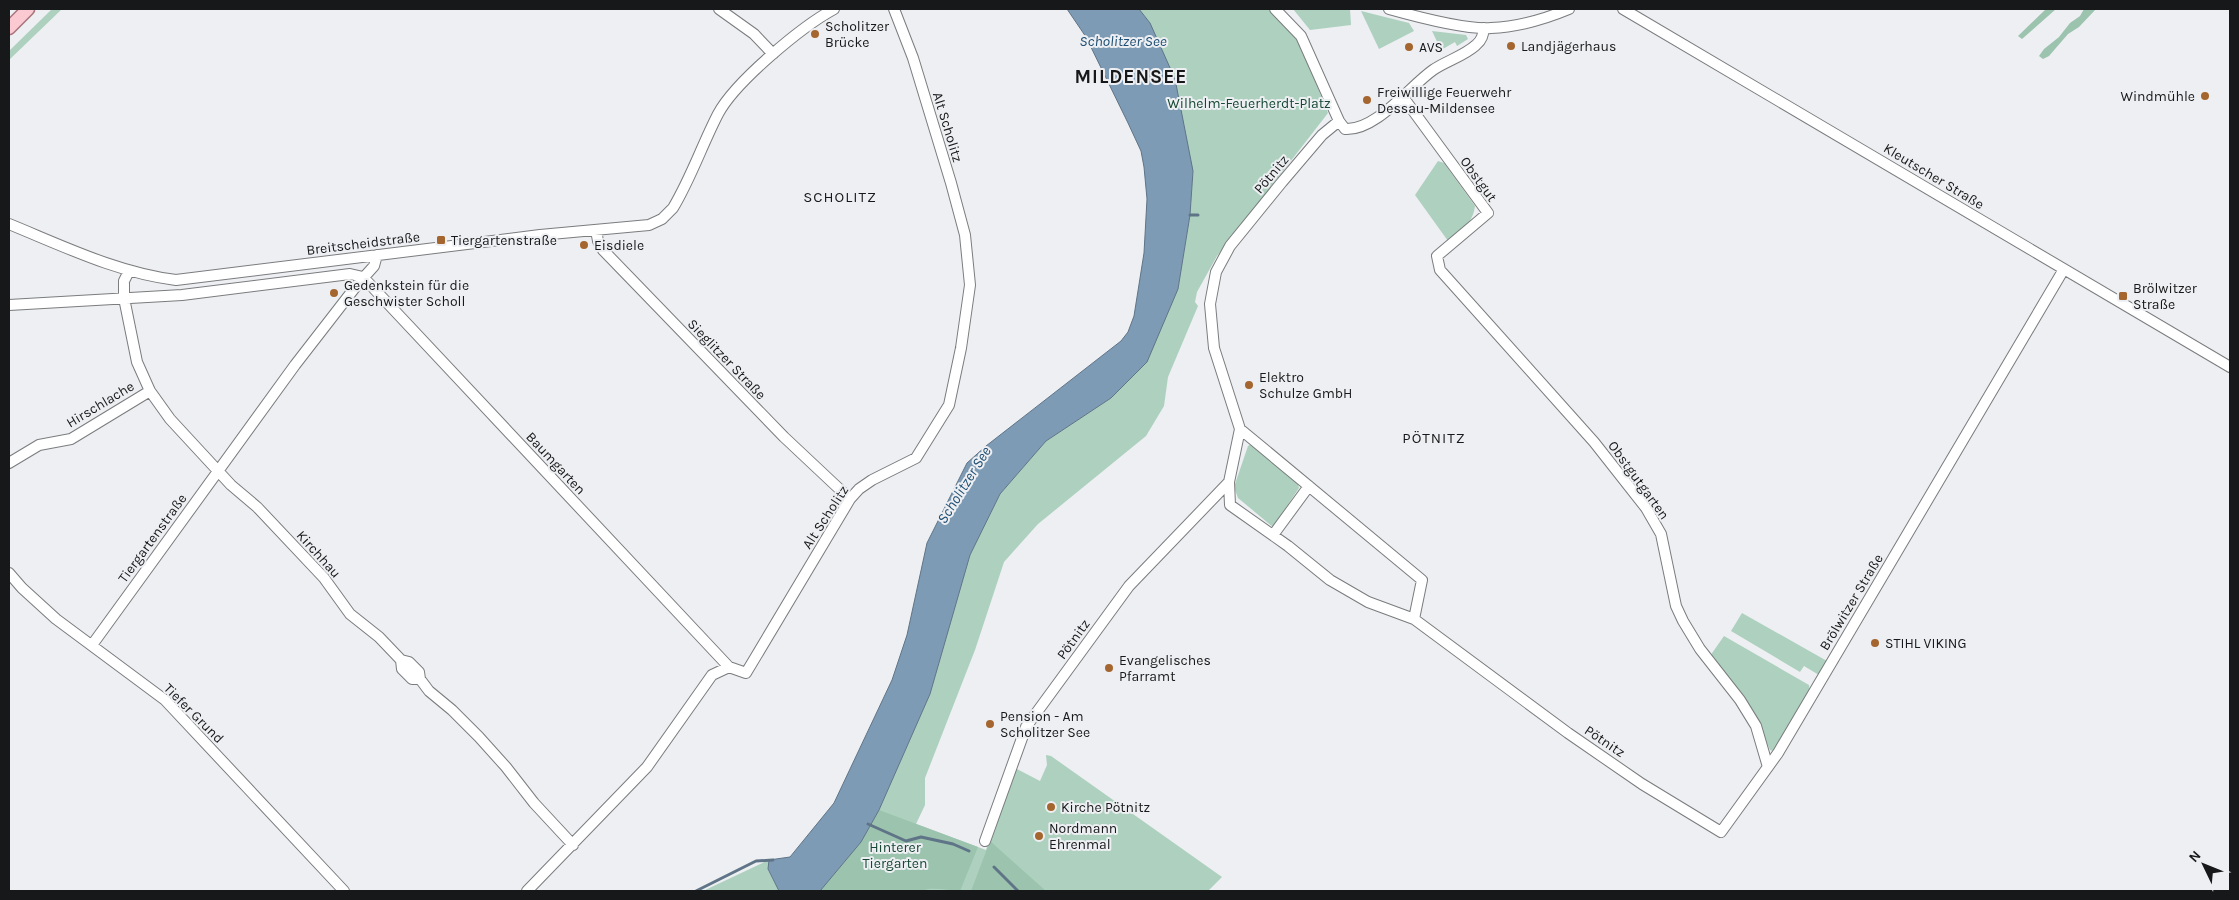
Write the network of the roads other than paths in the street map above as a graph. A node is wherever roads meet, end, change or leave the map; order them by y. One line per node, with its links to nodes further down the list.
1 (28, 9): 9 (main road)
2 (719, 9): 11 (street)
3 (834, 9): 11 (street, Breitscheidstraße)
4 (894, 9): 30 (street, Alt Scholitz)
5 (1275, 9): 13 (street)
6 (1389, 9): 10 (street)
7 (1569, 9): 10 (street)
8 (1623, 9): 19 (street, Kleutscher Straße)
9 (9, 28)
10 (1484, 28): 12 (street)
11 (773, 54): 15 (street, Breitscheidstraße)
12 (1403, 97): 13 (street); 18 (street, Obstgut)
13 (1339, 121): 25 (street, Pötnitz)
14 (9, 224): 17 (street, Breitscheidstraße)
15 (596, 230): 16 (street, Breitscheidstraße); 30 (street, Sieglitzer Straße)
16 (377, 255): 17 (street, Breitscheidstraße); 20 (street, Tiergartenstraße)
17 (128, 270): 21 (street, Kirchhau)
18 (1440, 270): 36 (street, Obstgutgarten)
19 (2064, 270): 23 (street, Kleutscher Straße); 36 (street, Brölwitzer Straße)
20 (363, 277): 21 (street); 27 (street, Tiergartenstraße); 35 (street, Baumgarten)
21 (124, 298): 22 (street); 24 (street, Kirchhau)
22 (9, 305)
23 (2230, 367)
24 (150, 391): 26 (street, Hirschlache); 27 (street, Kirchhau)
25 (1240, 429): 28 (street, Pötnitz); 29 (street)
26 (9, 463)
27 (218, 470): 34 (street, Tiergartenstraße); 38 (street, Kirchhau)
28 (1229, 482): 31 (street, Pötnitz); 37 (street, Pötnitz)
29 (1309, 486): 31 (street); 33 (street)
30 (850, 499): 35 (street, Alt Scholitz)
31 (1273, 535): 33 (street, Pötnitz)
32 (9, 573): 34 (street, Tiefer Grund)
33 (1414, 619): 36 (street, Pötnitz)
34 (92, 645): 39 (street, Tiefer Grund)
35 (729, 667): 38 (street)
36 (1768, 767)
37 (985, 841)
38 (574, 845): 40 (street)
39 (344, 891)
40 (527, 891)

